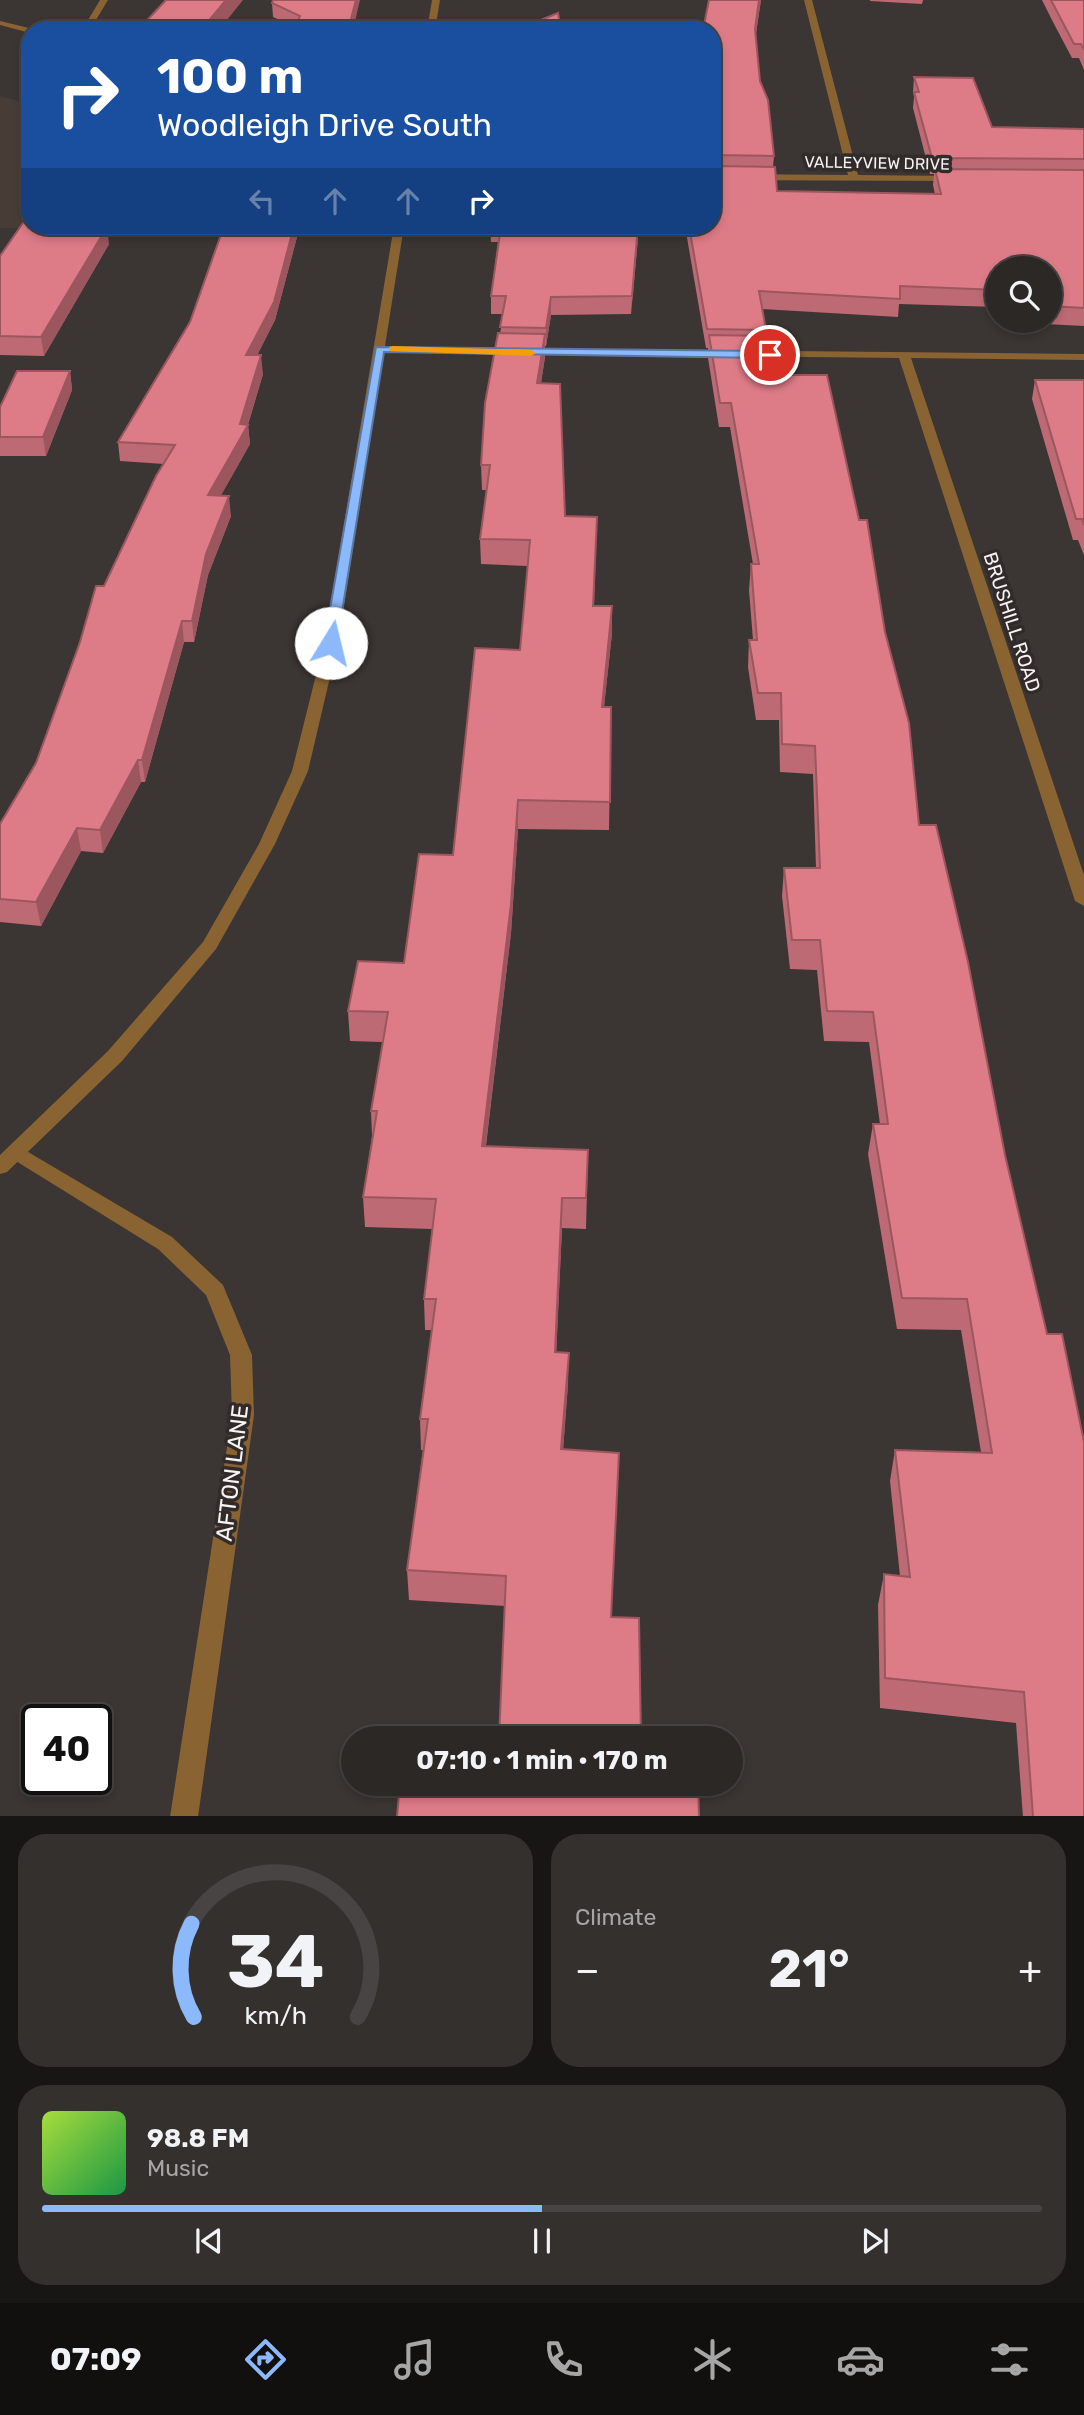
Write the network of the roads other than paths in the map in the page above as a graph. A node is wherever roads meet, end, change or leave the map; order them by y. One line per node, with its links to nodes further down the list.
1 (104, 0): 4 (street)
2 (436, 0): 5 (street)
3 (808, 0): 9 (street)
4 (91, 21)
5 (432, 21)
6 (0, 23): 7 (street)
7 (21, 29)
8 (721, 177): 9 (street, VALLEYVIEW DRIVE)
9 (854, 179): 10 (street, VALLEYVIEW DRIVE)
10 (962, 180)
11 (398, 235): 12 (street)
12 (379, 349): 13 (street); 16 (street)
13 (904, 356): 14 (street); 15 (street, BRUSHILL ROAD)
14 (1084, 357)
15 (1084, 901)
16 (9, 1160): 17 (street, AFTON LANE)
17 (184, 1816)

